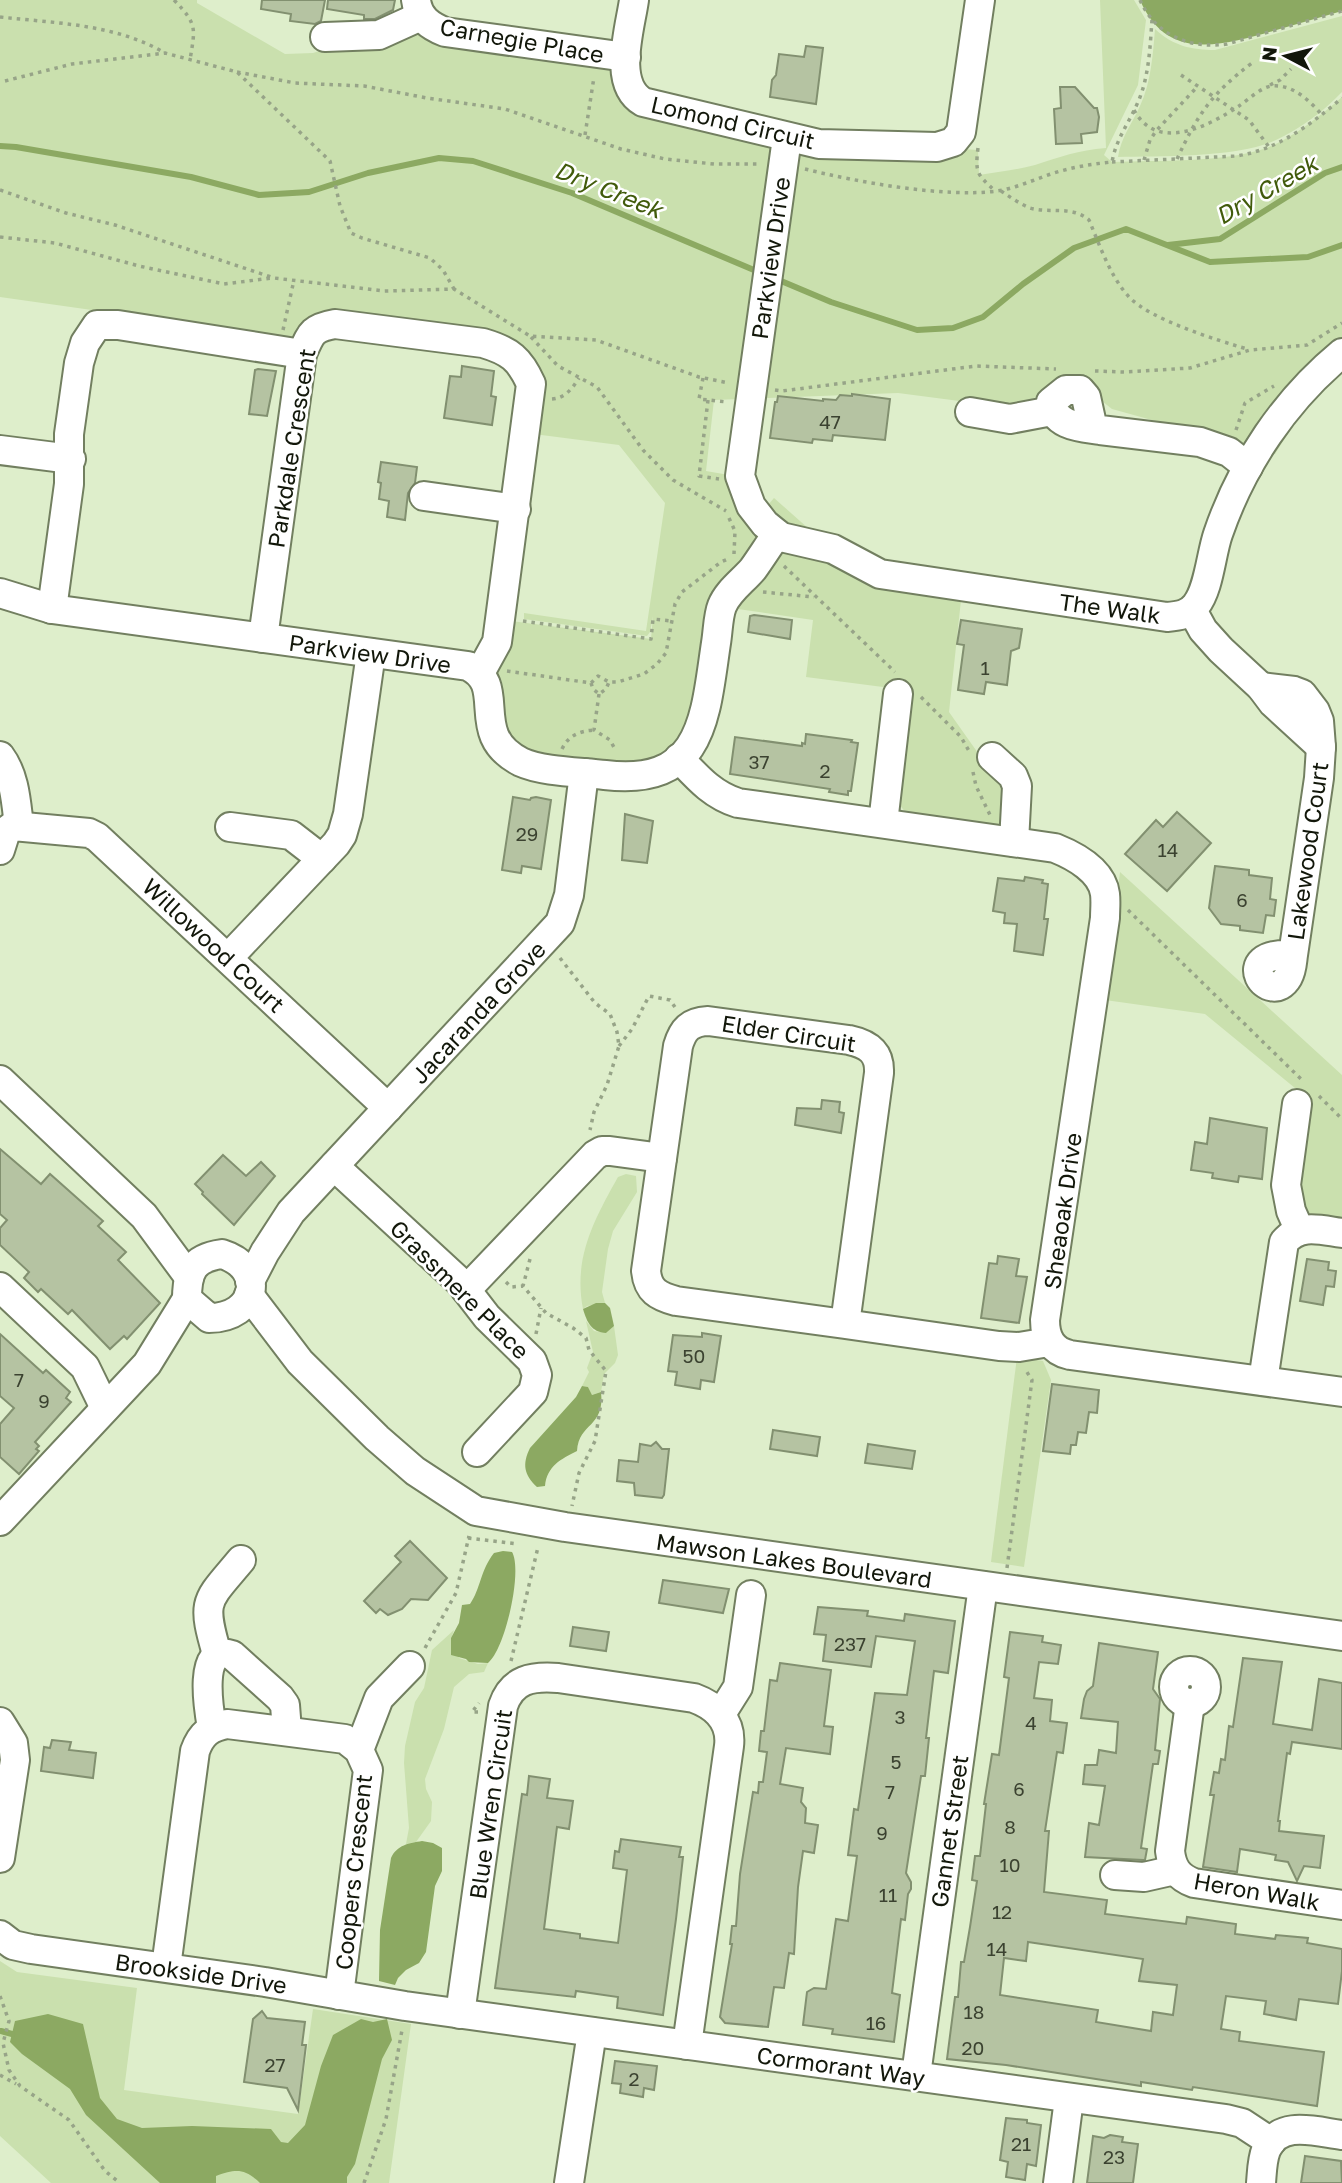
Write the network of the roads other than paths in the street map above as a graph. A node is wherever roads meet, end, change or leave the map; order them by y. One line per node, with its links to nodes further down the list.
1 (634, 0): 5 (street, Lomond Circuit)
2 (980, 0): 6 (street, Lomond Circuit)
3 (418, 8): 4 (street, Carnegie Place); 5 (street, Carnegie Place)
4 (325, 37)
5 (626, 57): 6 (street, Lomond Circuit)
6 (785, 151): 15 (street, Parkview Drive)
7 (292, 345): 11 (street); 14 (street, Parkdale Crescent); 20 (street, Parkdale Crescent)
8 (1342, 354): 12 (street, The Walk)
9 (970, 412): 12 (street)
10 (0, 450): 11 (street)
11 (71, 459): 17 (street)
12 (1248, 467): 19 (street, The Walk)
13 (424, 496): 14 (street)
14 (516, 509): 22 (street, Parkdale Crescent)
15 (777, 534): 19 (street, The Walk); 25 (street)
16 (0, 593): 17 (street, Parkview Drive)
17 (47, 608): 18 (street, Parkview Drive); 20 (street, Parkview Drive)
18 (0, 609)
19 (1192, 610): 34 (street, Lakewood Court)
20 (263, 638): 21 (street, Parkview Drive)
21 (371, 653): 22 (street, Parkview Drive); 33 (street)
22 (491, 672): 27 (street, Parkview Drive)
23 (906, 688): 28 (street)
24 (0, 756): 29 (street)
25 (680, 758): 27 (street, Parkview Drive); 28 (street, Sheaoak Drive)
26 (978, 758): 31 (street)
27 (584, 773): 38 (street, Jacaranda Grove)
28 (883, 823): 31 (street, Sheaoak Drive)
29 (19, 826): 32 (street); 35 (street, Willowood Court)
30 (230, 827): 33 (street)
31 (1014, 835): 52 (street, Sheaoak Drive)
32 (0, 850)
33 (323, 859): 35 (street)
34 (1293, 954)
35 (228, 958): 38 (street, Willowood Court)
36 (0, 1080): 42 (street)
37 (1297, 1104): 43 (street)
38 (388, 1108): 40 (street, Jacaranda Grove)
39 (662, 1157): 49 (street); 51 (street, Elder Circuit); 51 (street, Elder Circuit)
40 (334, 1166): 41 (street, Jacaranda Grove); 49 (street, Grassmere Place)
41 (290, 1212): 45 (street, Jacaranda Grove); 48 (street, Jacaranda Grove)
42 (144, 1216): 45 (street); 47 (street)
43 (1299, 1230): 44 (street); 56 (street)
44 (1342, 1233)
45 (218, 1256): 47 (street); 48 (street)
46 (0, 1287): 54 (street)
47 (188, 1288): 50 (street); 55 (street)
48 (250, 1288): 50 (street); 53 (street, Mawson Lakes Boulevard)
49 (466, 1290): 59 (street, Grassmere Place)
50 (219, 1317): 53 (street, Mawson Lakes Boulevard); 55 (street)
51 (845, 1324): 52 (street, Elder Circuit)
52 (1049, 1342): 56 (street)
53 (300, 1362): 62 (street, Mawson Lakes Boulevard)
54 (85, 1367): 55 (street); 58 (street)
55 (137, 1374): 58 (street)
56 (1263, 1381): 57 (street)
57 (1342, 1392)
58 (105, 1408): 60 (street)
59 (477, 1452)
60 (0, 1521)
61 (241, 1560): 65 (street)
62 (983, 1586): 64 (street, Mawson Lakes Boulevard); 84 (street, Gannet Street)
63 (751, 1595): 68 (street)
64 (1342, 1636)
65 (217, 1654): 70 (street); 71 (street)
66 (410, 1666): 72 (street, Coopers Crescent)
67 (1190, 1703): 74 (street, Heron Walk)
68 (721, 1714): 81 (street, Blue Wren Circuit); 83 (street)
69 (0, 1722): 73 (street)
70 (212, 1728): 71 (street, Coopers Crescent); 78 (street)
71 (287, 1731): 72 (street, Coopers Crescent)
72 (359, 1750): 79 (street, Coopers Crescent)
73 (0, 1858)
74 (1175, 1870): 75 (street, Heron Walk); 76 (street, Heron Walk)
75 (1115, 1875)
76 (1342, 1905)
77 (0, 1935): 78 (street, Brookside Drive)
78 (166, 1967): 79 (street, Brookside Drive)
79 (349, 1997): 80 (street, Brookside Drive)
80 (405, 2006): 81 (street, Cormorant Way)
81 (460, 2014): 82 (street, Cormorant Way)
82 (592, 2032): 83 (street, Cormorant Way); 88 (street)
83 (687, 2045): 84 (street, Cormorant Way)
84 (916, 2075): 85 (street, Cormorant Way)
85 (1069, 2099): 87 (street, Cormorant Way); 89 (street)
86 (1342, 2135): 87 (street)
87 (1271, 2142): 90 (street)
88 (569, 2183)
89 (1058, 2183)
90 (1261, 2183)

